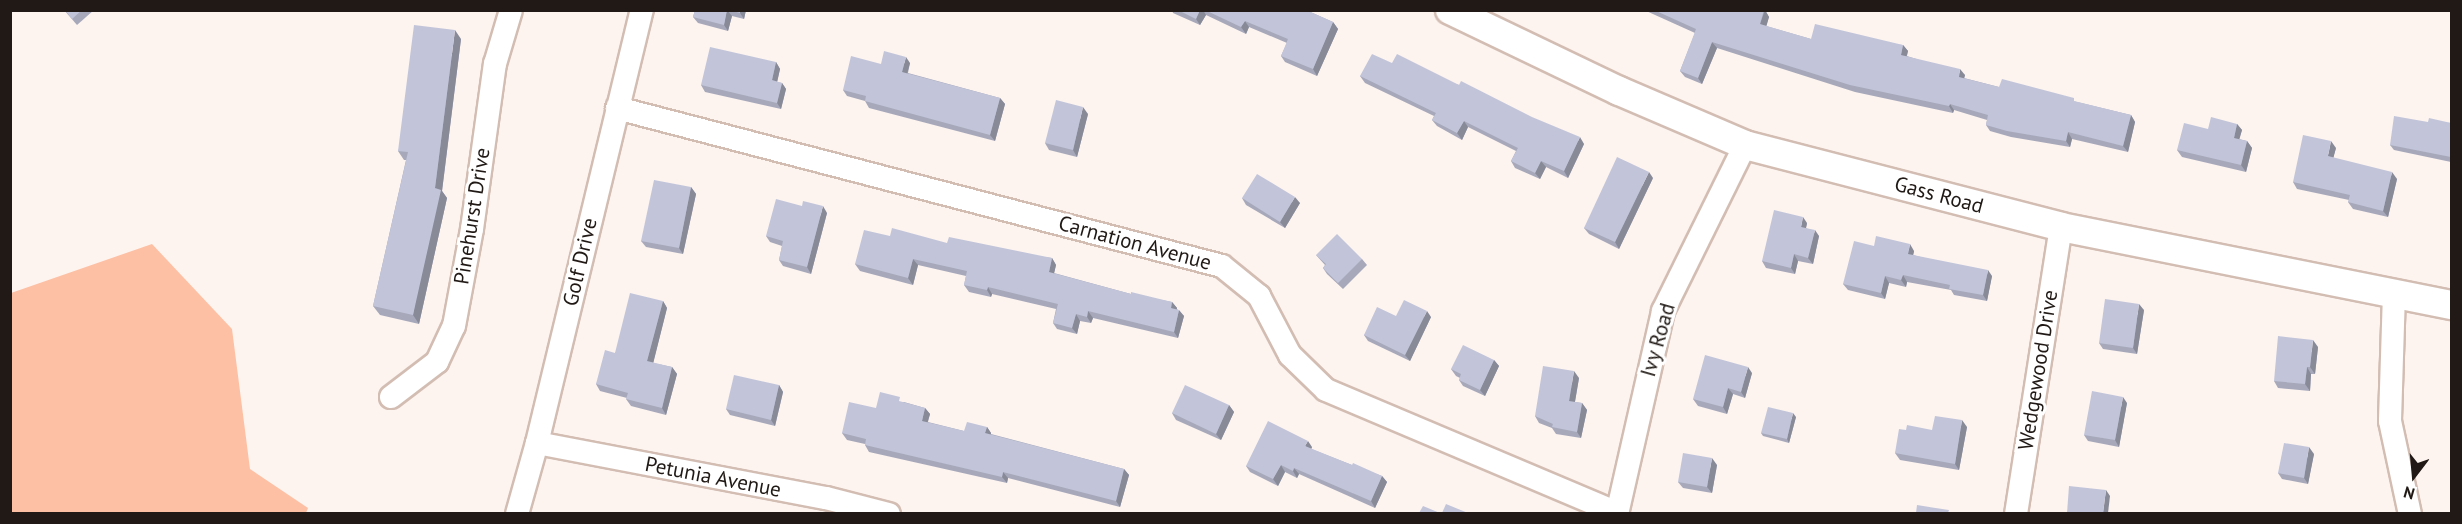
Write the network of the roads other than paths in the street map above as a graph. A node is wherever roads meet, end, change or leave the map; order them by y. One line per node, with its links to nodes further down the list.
1 (511, 10): 9 (street, Pinehurst Drive)
2 (642, 10): 4 (street, Golf Drive)
3 (1450, 10): 5 (street, Gass Road)
4 (617, 108): 10 (street, Golf Drive); 13 (street, Carnation Avenue)
5 (1745, 145): 6 (street, Gass Road); 13 (street, Ivy Road)
6 (2061, 227): 7 (street, Gass Road); 14 (street, Wedgewood Drive)
7 (2394, 293): 8 (street, Gass Road); 15 (street)
8 (2451, 305)
9 (391, 397)
10 (537, 443): 11 (street, Golf Drive); 12 (street, Petunia Avenue)
11 (517, 513)
12 (889, 513)
13 (1617, 513)
14 (2016, 513)
15 (2410, 513)

